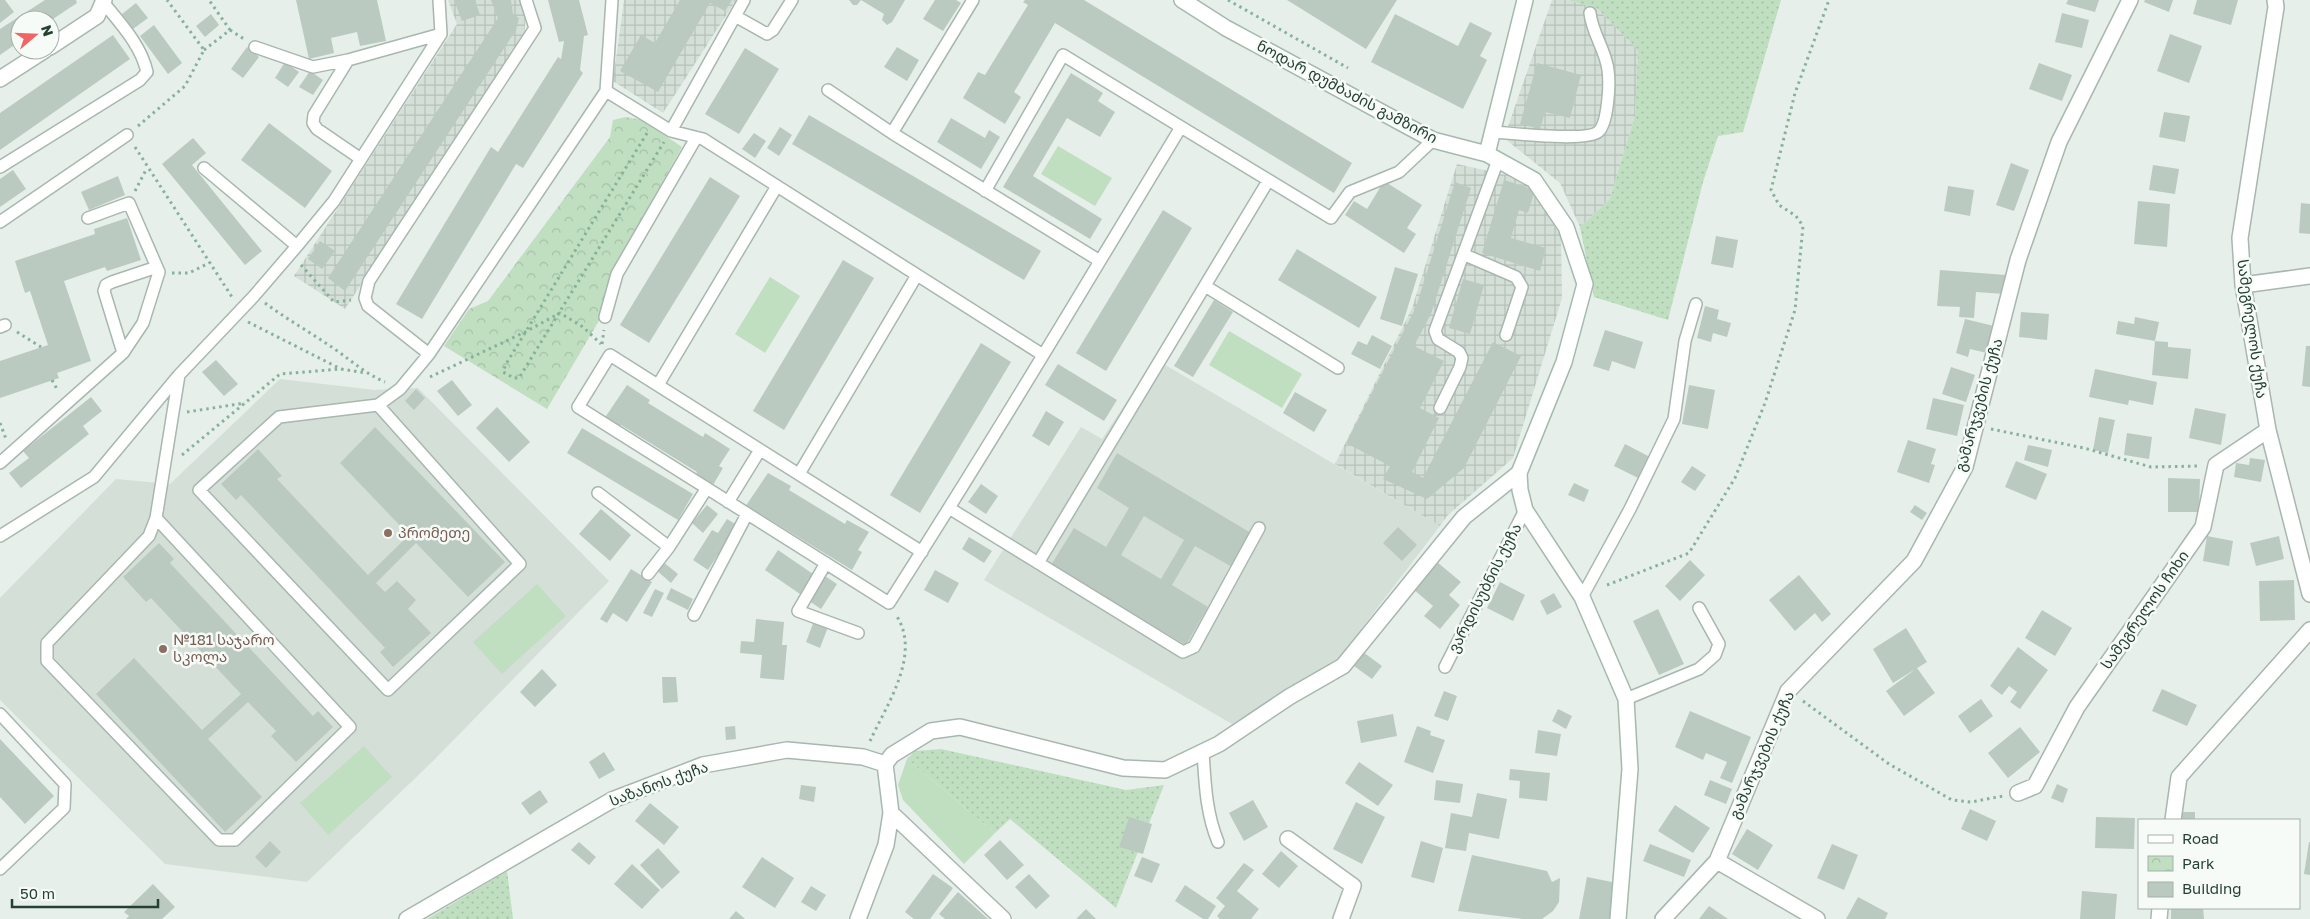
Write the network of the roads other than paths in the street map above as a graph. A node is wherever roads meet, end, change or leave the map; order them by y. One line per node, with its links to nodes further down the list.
1 (439, 0): 14 (lane)
2 (526, 0): 50 (lane)
3 (612, 0): 21 (lane)
4 (744, 0): 13 (lane)
5 (792, 0): 13 (lane)
6 (973, 0): 25 (lane)
7 (1182, 0): 28 (street, ნოდარ დუმბაძის გამზირი)
8 (1525, 0): 24 (street)
9 (2130, 0): 92 (street, გამარჯვების ქუჩა)
10 (2275, 0): 44 (street, სამეგრელოს ქუჩა)
11 (104, 1): 15 (street); 31 (lane)
12 (1590, 13): 24 (lane)
13 (735, 16): 23 (lane)
14 (441, 34): 18 (lane); 30 (lane)
15 (60, 40)
16 (255, 46): 18 (lane)
17 (29, 60): 19 (street)
18 (348, 60): 30 (lane)
19 (0, 79)
20 (828, 90): 25 (lane)
21 (606, 91): 23 (lane); 50 (lane)
22 (1181, 128): 33 (lane); 35 (lane); 40 (lane)
23 (671, 131): 27 (lane)
24 (1492, 132): 29 (street)
25 (892, 133): 35 (lane)
26 (127, 135): 37 (lane)
27 (696, 138): 34 (lane); 47 (lane)
28 (1433, 140): 29 (street, ნოდარ დუმბაძის გამზირი); 33 (lane)
29 (1493, 157): 39 (lane); 60 (street, ნოდარ დუმბაძის გამზირი)
30 (361, 158): 38 (lane)
31 (0, 167)
32 (204, 168): 38 (lane)
33 (1268, 181): 45 (lane)
34 (777, 186): 42 (lane); 54 (lane)
35 (985, 191): 40 (lane)
36 (88, 218): 41 (lane)
37 (0, 222)
38 (297, 246): 53 (lane)
39 (1465, 255): 48 (lane); 56 (lane)
40 (1100, 261): 51 (lane)
41 (158, 270): 49 (lane); 49 (lane)
42 (917, 275): 51 (lane); 61 (lane)
43 (2310, 276): 44 (street)
44 (2242, 285): 57 (street, სამეგრელოს ქუჩა)
45 (1205, 286): 52 (lane); 73 (lane)
46 (1696, 304): 77 (lane)
47 (605, 317)
48 (1506, 335)
49 (123, 353): 59 (lane)
50 (429, 354): 55 (lane)
51 (1043, 355): 65 (lane)
52 (1338, 368)
53 (179, 375): 68 (lane); 70 (lane)
54 (658, 385): 58 (lane); 62 (lane)
55 (378, 405): 55 (lane)
56 (1440, 408)
57 (2268, 430): 76 (street, სამეგრელოს ქუჩა); 87 (street, სამეგრელოს ჩიხი)
58 (760, 450): 61 (lane); 64 (lane)
59 (0, 463)
60 (1519, 473): 66 (street, ნოდარ დუმბაძის გამზირი); 85 (street)
61 (799, 474): 72 (lane)
62 (707, 488): 64 (lane); 71 (lane)
63 (598, 493): 71 (lane)
64 (728, 502): 67 (lane)
65 (949, 508): 72 (lane); 73 (lane)
66 (1525, 510): 77 (street, ნოდარ დუმბაძის გამზირი); 82 (lane, ვარდისუბნის ქუჩა)
67 (747, 514): 74 (lane); 79 (lane)
68 (156, 518): 68 (lane)
69 (1259, 528): 73 (lane)
70 (0, 536)
71 (669, 547): 75 (lane)
72 (922, 552): 74 (lane)
73 (1038, 562)
74 (826, 563): 81 (lane)
75 (648, 574)
76 (2310, 594)
77 (1582, 598): 83 (street, ნოდარ დუმბაძის გამზირი)
78 (1698, 608): 83 (lane)
79 (694, 615)
80 (2310, 630): 89 (street)
81 (858, 633)
82 (1445, 667)
83 (1626, 699): 98 (street, ნოდარ დუმბაძის გამზირი)
84 (0, 714): 93 (lane)
85 (1203, 752): 86 (street); 91 (lane)
86 (885, 764): 88 (street); 94 (street, საზანოს ქუჩა)
87 (2018, 793)
88 (891, 813): 95 (street); 96 (street)
89 (2173, 819)
90 (1288, 839): 97 (street)
91 (1218, 842)
92 (1717, 861): 99 (street, გამარჯვების ქუჩა); 100 (street)
93 (0, 868)
94 (407, 919)
95 (858, 919)
96 (1003, 919)
97 (1341, 919)
98 (1618, 919)
99 (1664, 919)
100 (1817, 919)

